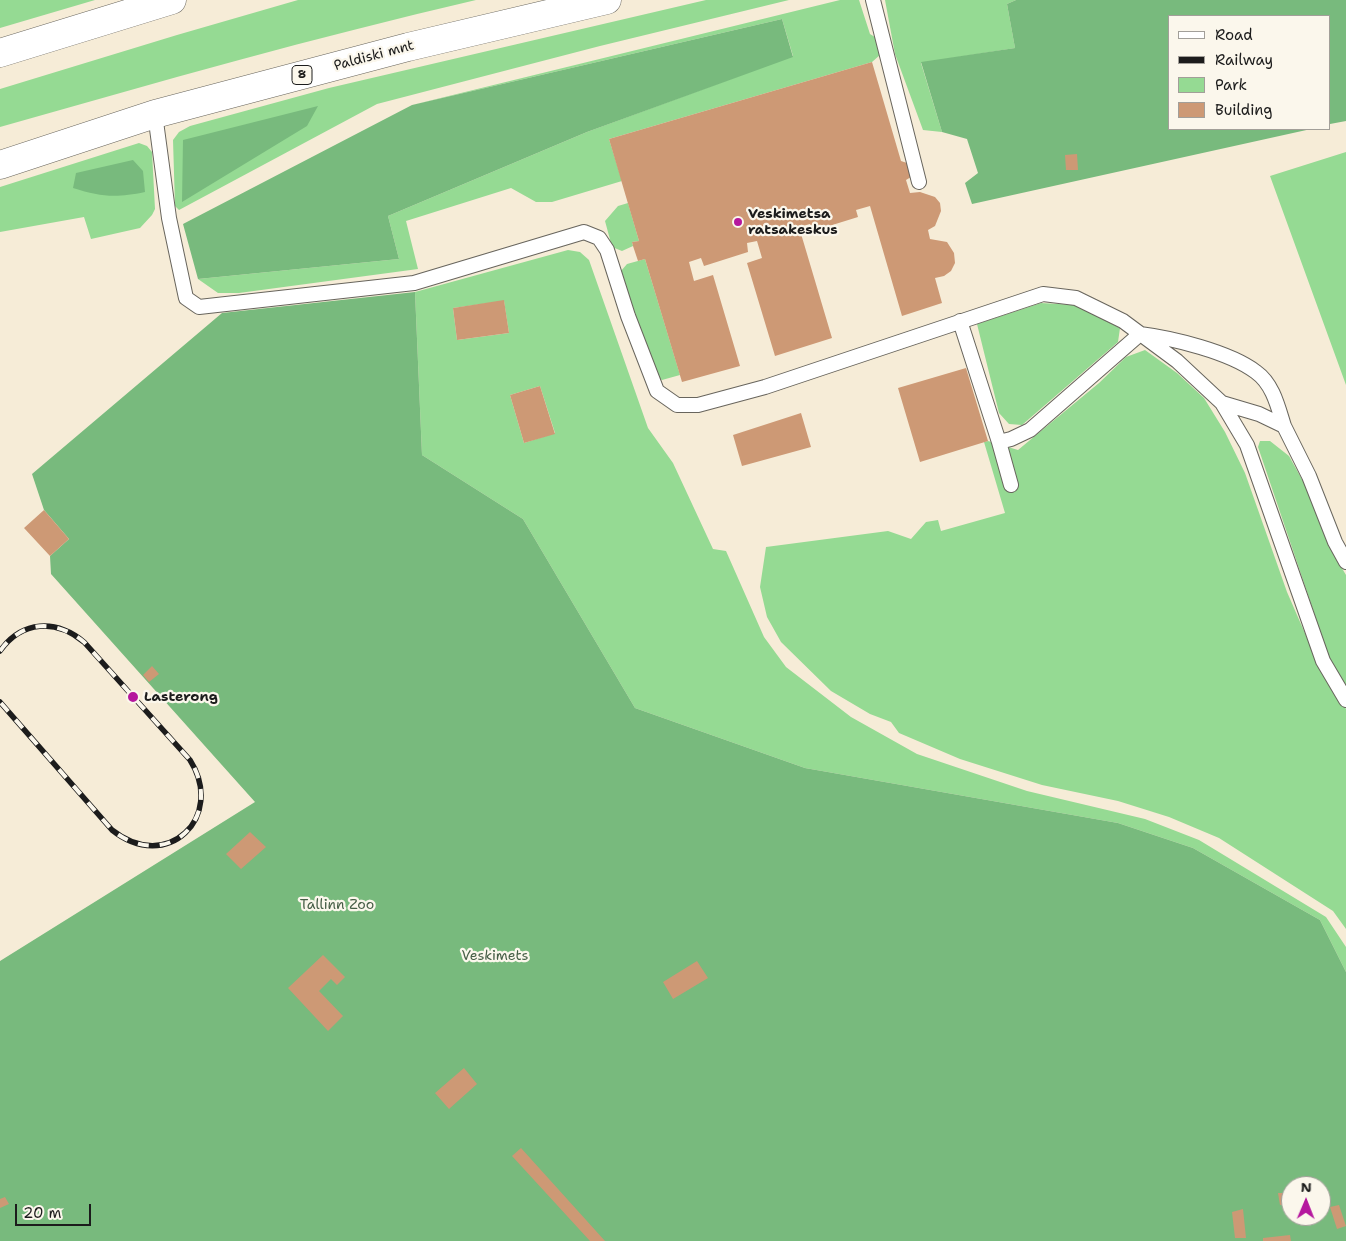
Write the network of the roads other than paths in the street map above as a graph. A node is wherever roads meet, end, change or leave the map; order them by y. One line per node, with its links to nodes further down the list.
1 (172, 0): 4 (main road)
2 (607, 0): 5 (main road, Paldiski mnt / 8)
3 (873, 0): 7 (lane)
4 (0, 54)
5 (155, 114): 6 (main road, Paldiski mnt / 8); 8 (lane)
6 (0, 165)
7 (918, 182)
8 (960, 321): 9 (lane); 12 (lane)
9 (1140, 334): 10 (lane); 11 (lane); 12 (lane)
10 (1222, 403): 11 (lane); 15 (lane)
11 (1284, 426): 14 (lane)
12 (999, 442): 13 (lane)
13 (1011, 485)
14 (1346, 562)
15 (1346, 700)

